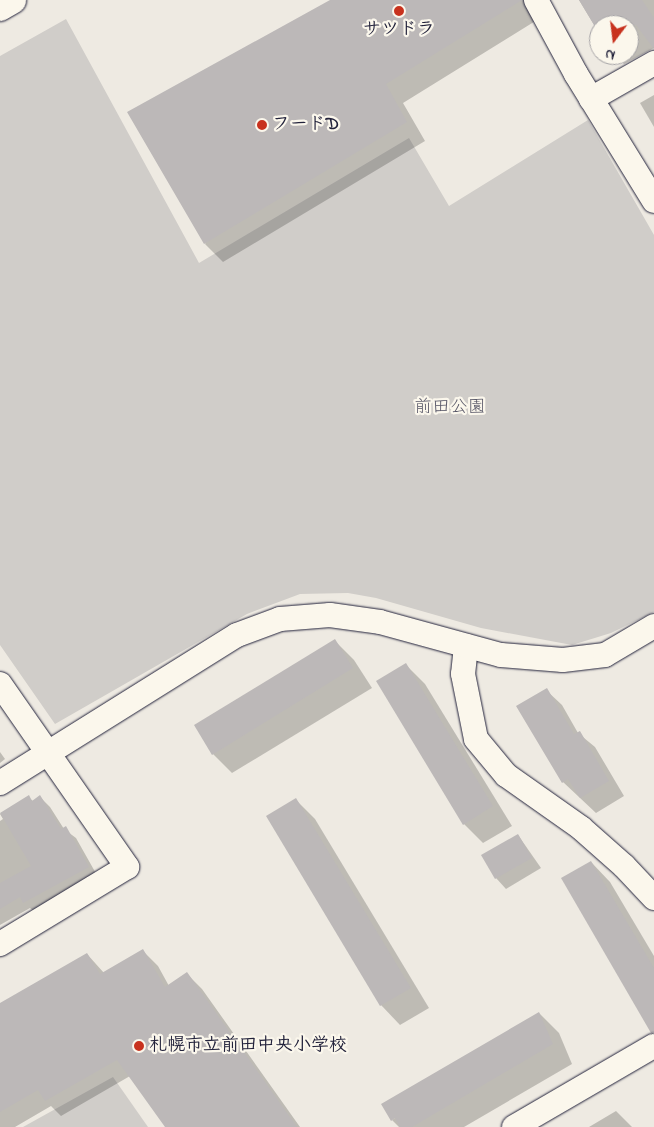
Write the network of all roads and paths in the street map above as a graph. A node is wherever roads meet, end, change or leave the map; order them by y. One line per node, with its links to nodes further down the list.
1 (12, 0): 3 (main road)
2 (536, 0): 5 (street)
3 (0, 7)
4 (654, 63): 5 (street)
5 (591, 99): 6 (street)
6 (654, 201)
7 (654, 626): 8 (street)
8 (466, 646): 10 (street); 12 (street)
9 (0, 684): 10 (street)
10 (48, 754): 11 (street); 13 (street)
11 (0, 783)
12 (654, 898)
13 (0, 944)
14 (654, 1046): 15 (street)
15 (514, 1127)

